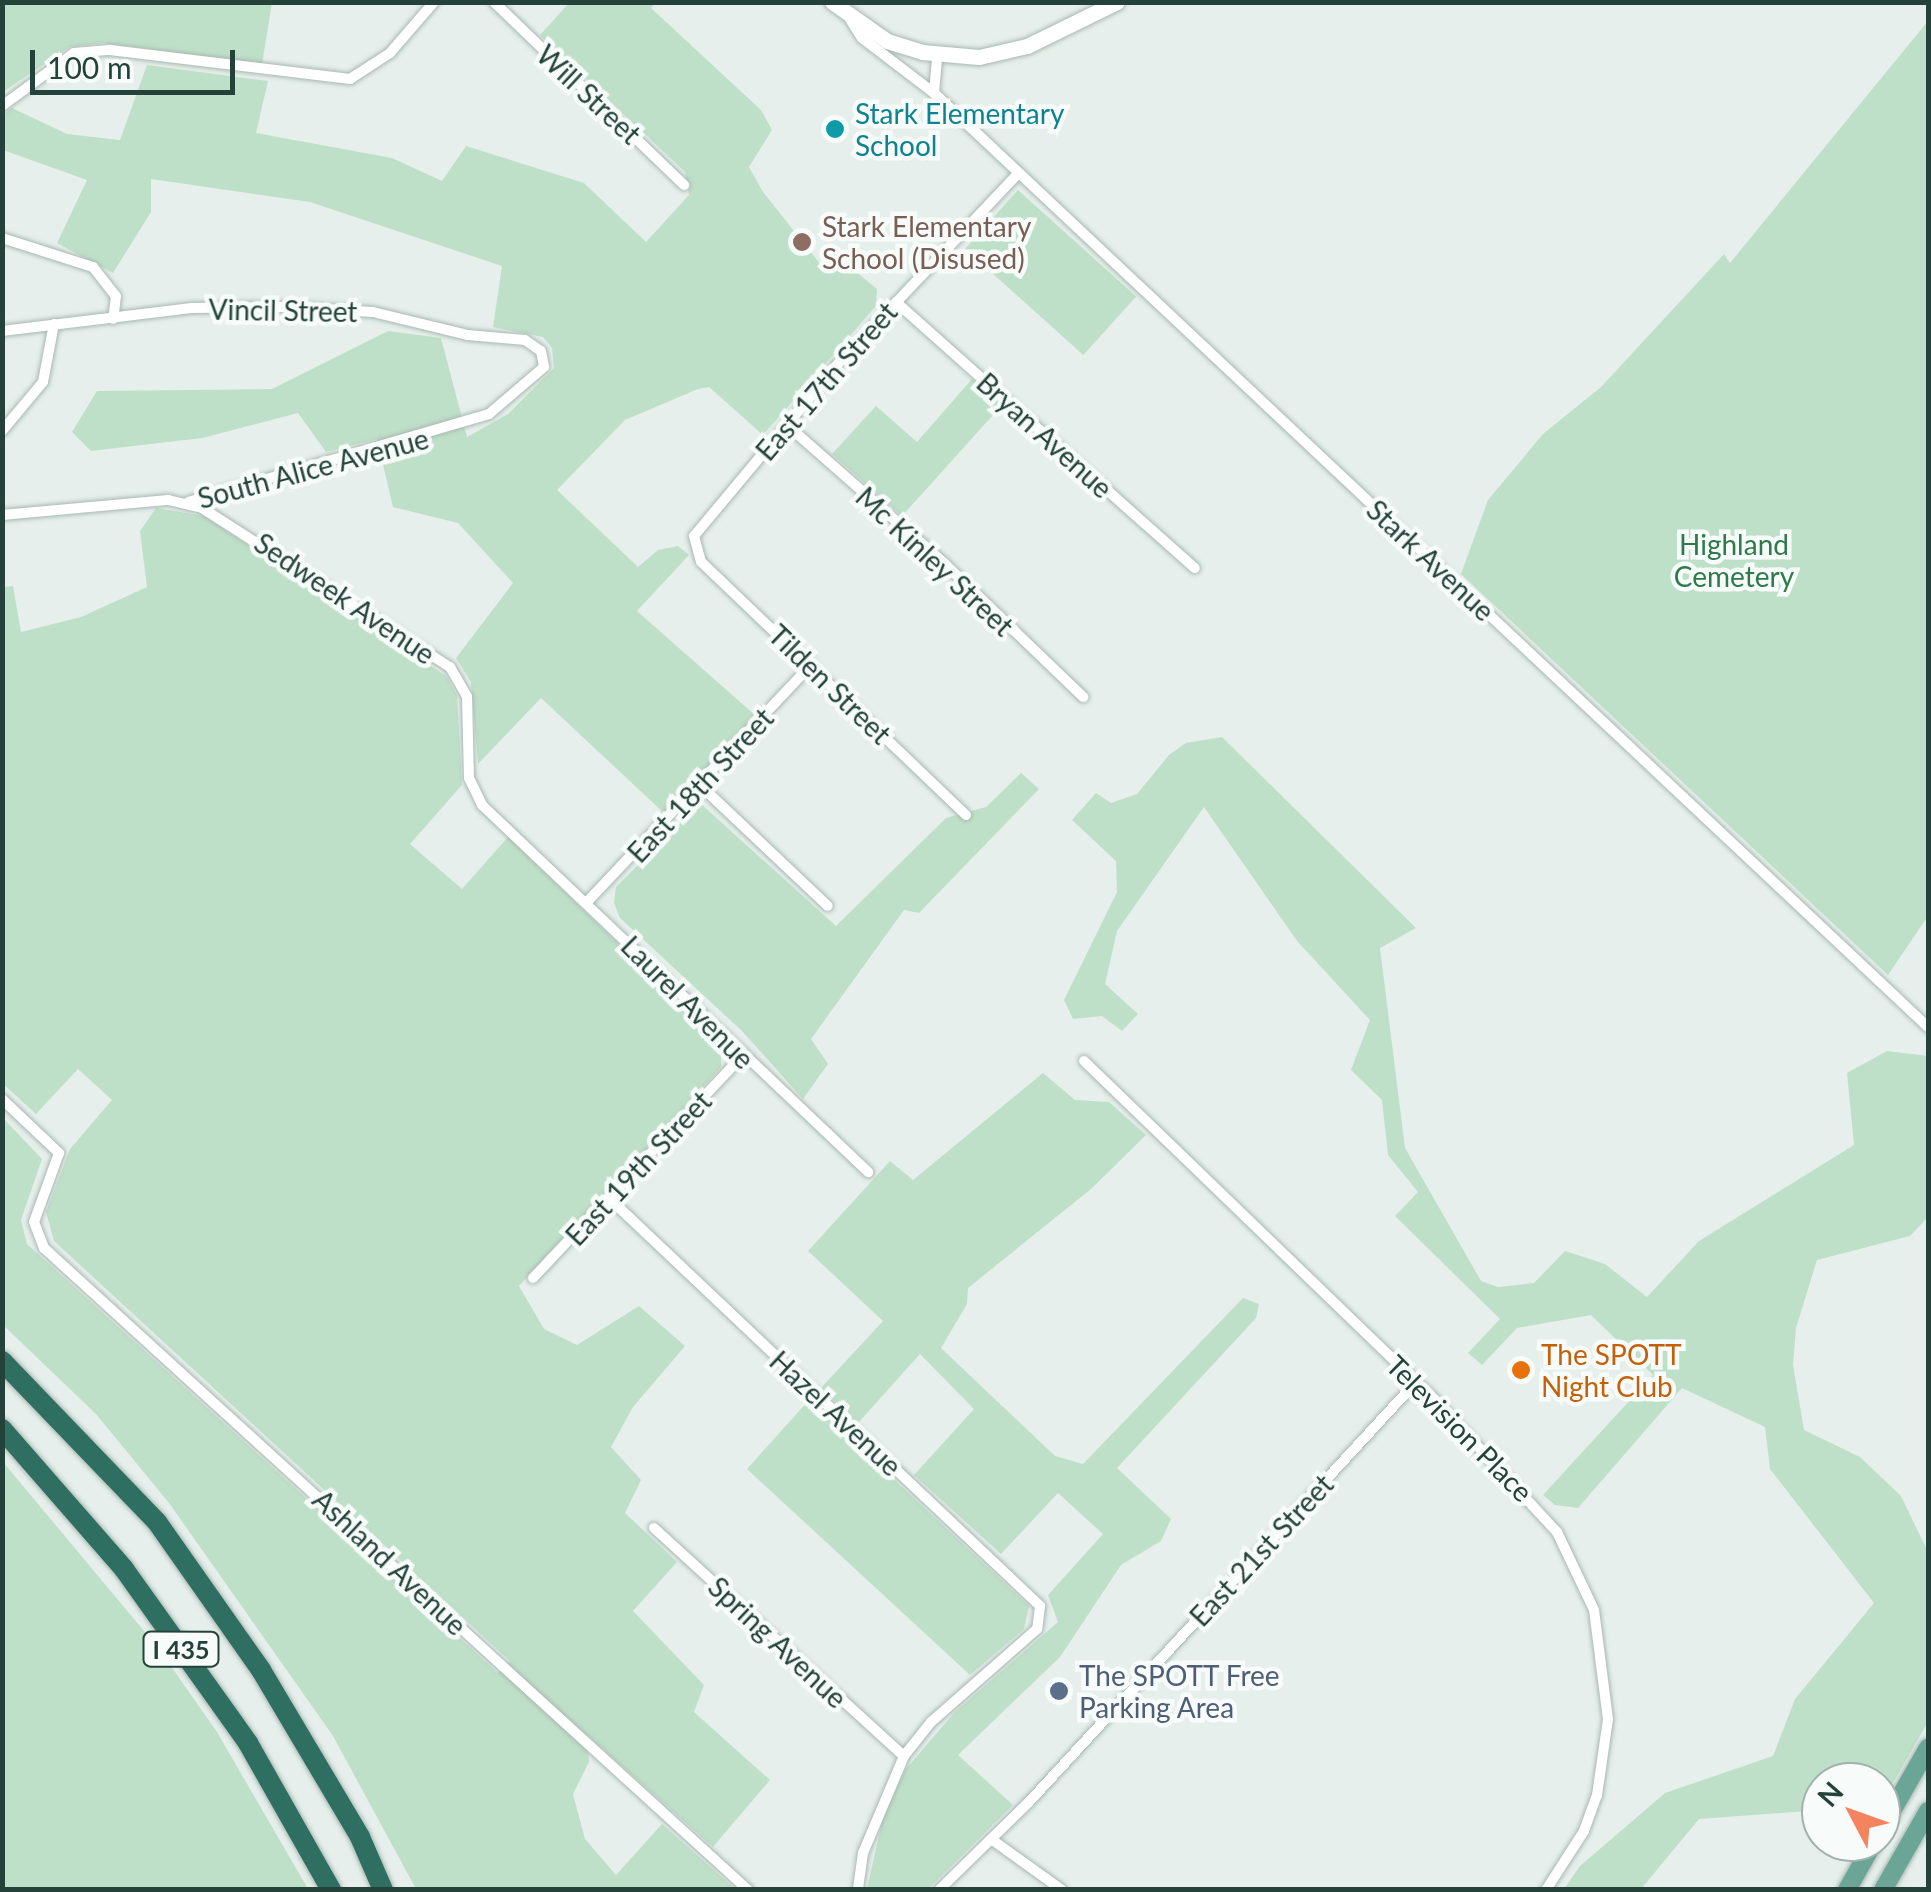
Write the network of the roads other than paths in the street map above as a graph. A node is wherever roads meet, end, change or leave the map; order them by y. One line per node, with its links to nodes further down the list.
1 (434, 2): 8 (street)
2 (494, 2): 10 (street, Will Street)
3 (832, 2): 5 (main road, Stark Avenue)
4 (1116, 2): 6 (main road)
5 (849, 17): 6 (main road); 7 (street, Stark Avenue)
6 (937, 54): 7 (street)
7 (934, 93): 9 (street, Stark Avenue)
8 (2, 106)
9 (1016, 176): 12 (street, East 17th Street); 29 (street, Stark Avenue)
10 (684, 184)
11 (2, 238): 13 (street)
12 (896, 302): 17 (street, East 17th Street); 22 (street, Bryan Avenue)
13 (113, 319): 14 (street, Vincil Street); 16 (street, Vincil Street)
14 (54, 324): 15 (street, Vincil Street); 18 (street)
15 (2, 331)
16 (544, 367): 19 (street, South Alice Avenue)
17 (786, 426): 21 (street, East 17th Street); 24 (street, Mc Kinley Street)
18 (2, 432)
19 (183, 504): 20 (street, South Alice Avenue); 27 (street, Sedweek Avenue)
20 (2, 515)
21 (696, 552): 23 (street, Tilden Street)
22 (1194, 568)
23 (811, 665): 25 (street, East 18th Street); 26 (street, Tilden Street)
24 (1082, 697)
25 (702, 787): 27 (street, East 18th Street); 28 (street)
26 (966, 815)
27 (586, 903): 30 (street, Laurel Avenue)
28 (828, 906)
29 (1928, 1027)
30 (742, 1056): 33 (street, Laurel Avenue); 34 (street, East 19th Street)
31 (1084, 1061): 37 (street, Television Place)
32 (2, 1099): 48 (street, Ashland Avenue)
33 (868, 1172)
34 (611, 1200): 35 (street, East 19th Street); 41 (street, Hazel Avenue)
35 (533, 1278)
36 (2, 1361): 47 (highway, I 435)
37 (1416, 1382): 44 (street, East 21st Street); 52 (street, Television Place)
38 (2, 1429): 46 (highway, I 435)
39 (654, 1528): 41 (street, Spring Avenue)
40 (1928, 1748): 42 (main road)
41 (904, 1756): 49 (street)
42 (1901, 1795)
43 (1928, 1811): 54 (main road)
44 (992, 1839): 50 (street, East 21st Street); 51 (street)
45 (1863, 1862): 53 (main road)
46 (331, 1890)
47 (383, 1890)
48 (748, 1890)
49 (858, 1890)
50 (940, 1890)
51 (1062, 1890)
52 (1546, 1890)
53 (1847, 1890)
54 (1883, 1890)

